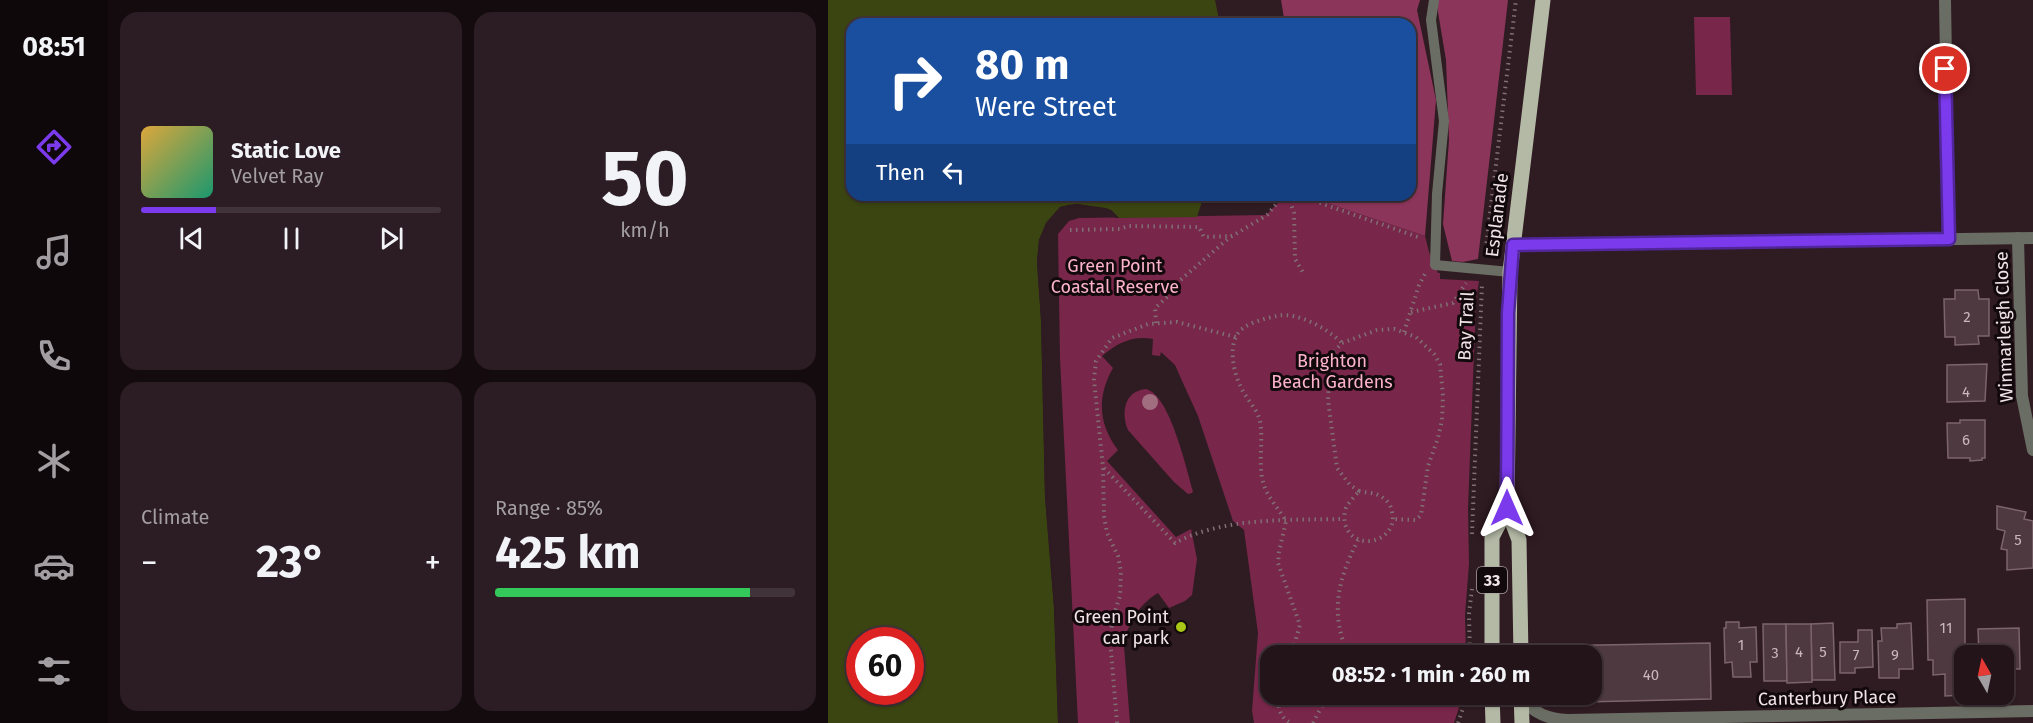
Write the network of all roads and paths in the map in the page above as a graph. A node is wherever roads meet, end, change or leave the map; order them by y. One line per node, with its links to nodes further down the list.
1 (1434, 0): 13 (lane)
2 (1516, 0): 16 (path, Bay Trail)
3 (1543, 0): 14 (main road, Esplanade / 33)
4 (1944, 0): 12 (street)
5 (1280, 201): 9 (path)
6 (1289, 201): 18 (path)
7 (1314, 201): 13 (path)
8 (1070, 230): 9 (path)
9 (1233, 236): 20 (path)
10 (2018, 238): 11 (street); 12 (street); 24 (street, Winmarleigh Close)
11 (2033, 238)
12 (1949, 239): 14 (street)
13 (1436, 243): 15 (lane)
14 (1513, 245): 17 (main road, Esplanade / 33)
15 (1457, 267): 16 (lane); 19 (path)
16 (1479, 269): 17 (lane); 19 (path); 32 (path, Bay Trail)
17 (1510, 272): 27 (main road, Esplanade / 33)
18 (1304, 274)
19 (1410, 313): 21 (path)
20 (1156, 323): 22 (path); 25 (path)
21 (1404, 332): 23 (path); 29 (path)
22 (1236, 337): 23 (path); 30 (path)
23 (1342, 343): 26 (path)
24 (2033, 450)
25 (1103, 467): 30 (path); 47 (path)
26 (1359, 491): 28 (path); 29 (path)
27 (1507, 508): 37 (main road, Esplanade / 33); 38 (main road, Esplanade / 33)
28 (1344, 519): 30 (path); 31 (path)
29 (1394, 519): 31 (path)
30 (1286, 521): 34 (path)
31 (1358, 540): 35 (path)
32 (1472, 542)
33 (1472, 583): 36 (path)
34 (1294, 645)
35 (1345, 645)
36 (1470, 645)
37 (1492, 645)
38 (1521, 645)
39 (1279, 705): 48 (path)
40 (1322, 705): 49 (path)
41 (1464, 705): 50 (path)
42 (1492, 705): 51 (main road)
43 (1521, 705): 52 (main road)
44 (1529, 705): 46 (street, Canterbury Place)
45 (2033, 711): 46 (street, Canterbury Place)
46 (1617, 722)
47 (1117, 723)
48 (1291, 723)
49 (1313, 723)
50 (1458, 723)
51 (1492, 723)
52 (1522, 723)

